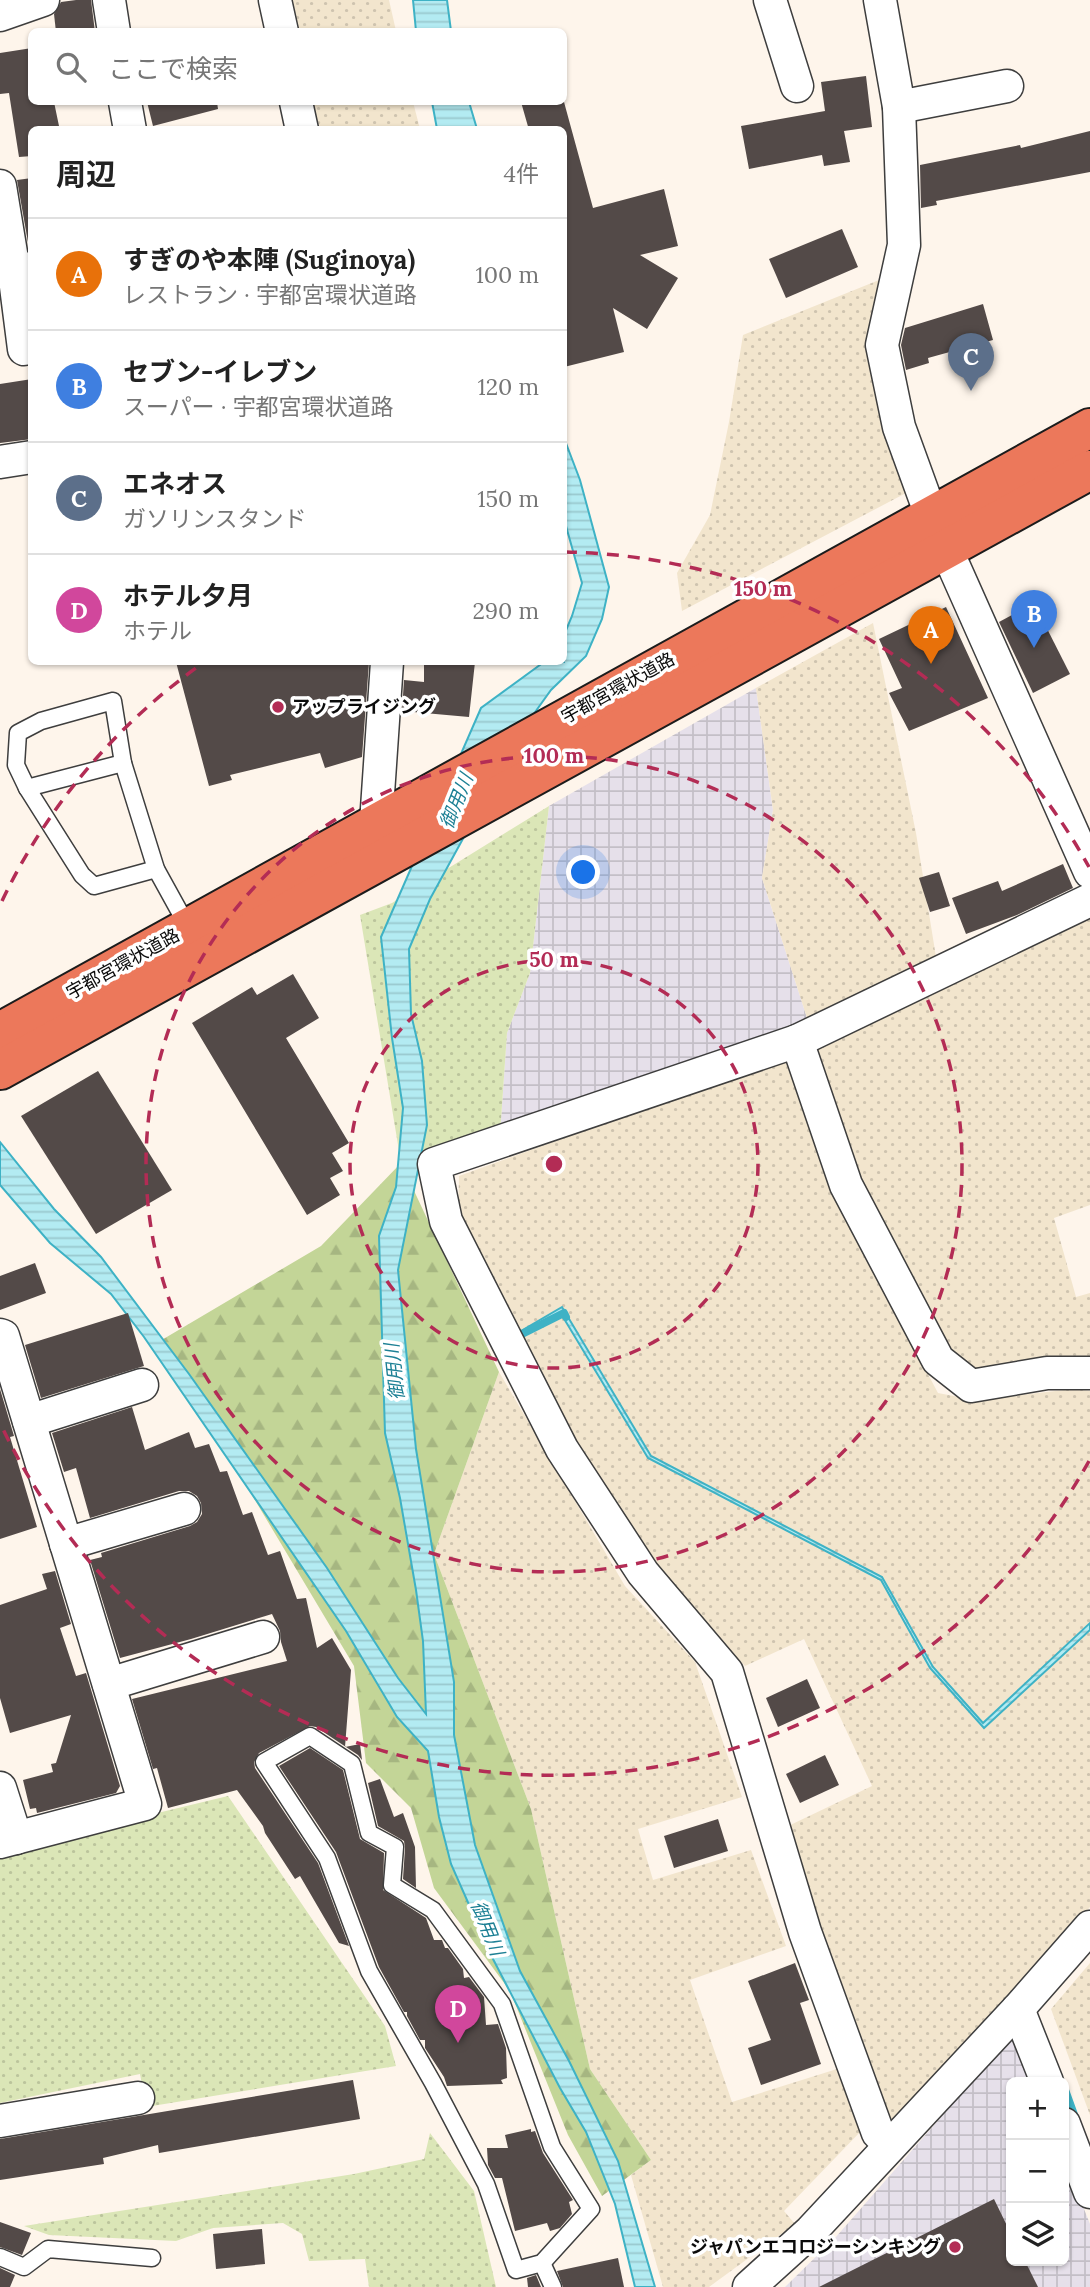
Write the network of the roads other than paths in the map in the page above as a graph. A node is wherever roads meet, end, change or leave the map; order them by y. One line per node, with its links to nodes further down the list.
1 (43, 0): 6 (street)
2 (109, 0): 7 (street)
3 (275, 0): 8 (street)
4 (770, 0): 9 (street)
5 (880, 0): 13 (street)
6 (0, 15)
7 (113, 28)
8 (281, 28)
9 (797, 86)
10 (1007, 86): 13 (street)
11 (126, 105): 14 (street)
12 (297, 105): 15 (street)
13 (898, 107): 23 (street)
14 (129, 126)
15 (301, 126)
16 (1, 196): 17 (street)
17 (23, 270): 18 (street)
18 (24, 348)
19 (1090, 428): 23 (highway, 宇都宮環状道路)
20 (28, 458): 21 (street)
21 (0, 462)
22 (1090, 470): 24 (highway, 宇都宮環状道路)
23 (931, 515): 24 (street); 26 (highway, 宇都宮環状道路)
24 (946, 550): 26 (highway, 宇都宮環状道路); 31 (street)
25 (387, 665): 29 (street)
26 (587, 726): 29 (highway, 宇都宮環状道路)
27 (123, 763): 28 (lane); 28 (lane); 30 (lane)
28 (27, 788): 30 (lane)
29 (382, 839): 33 (highway, 宇都宮環状道路); 34 (highway, 宇都宮環状道路)
30 (156, 869): 33 (lane)
31 (1090, 872)
32 (1090, 900): 37 (street)
33 (188, 927): 35 (highway, 宇都宮環状道路)
34 (256, 928): 38 (highway, 宇都宮環状道路); 39 (highway)
35 (17, 1011): 36 (highway, 宇都宮環状道路)
36 (0, 1032)
37 (797, 1041): 41 (street); 56 (street)
38 (0, 1070)
39 (0, 1093)
40 (0, 1335): 43 (street)
41 (1090, 1373)
42 (142, 1385): 43 (street)
43 (29, 1421): 45 (street)
44 (184, 1509): 45 (street)
45 (66, 1544): 47 (street)
46 (263, 1637): 47 (street)
47 (109, 1684): 49 (street)
48 (0, 1788): 49 (street)
49 (8, 1840)
50 (1090, 1927): 51 (street)
51 (1018, 2009): 52 (street); 56 (street)
52 (1045, 2077)
53 (138, 2098): 54 (street)
54 (0, 2121)
55 (1069, 2137): 57 (street)
56 (891, 2144): 62 (street)
57 (1090, 2192)
58 (0, 2257): 59 (lane)
59 (152, 2258)
60 (542, 2263): 60 (lane); 61 (lane)
61 (553, 2287)
62 (749, 2287)

